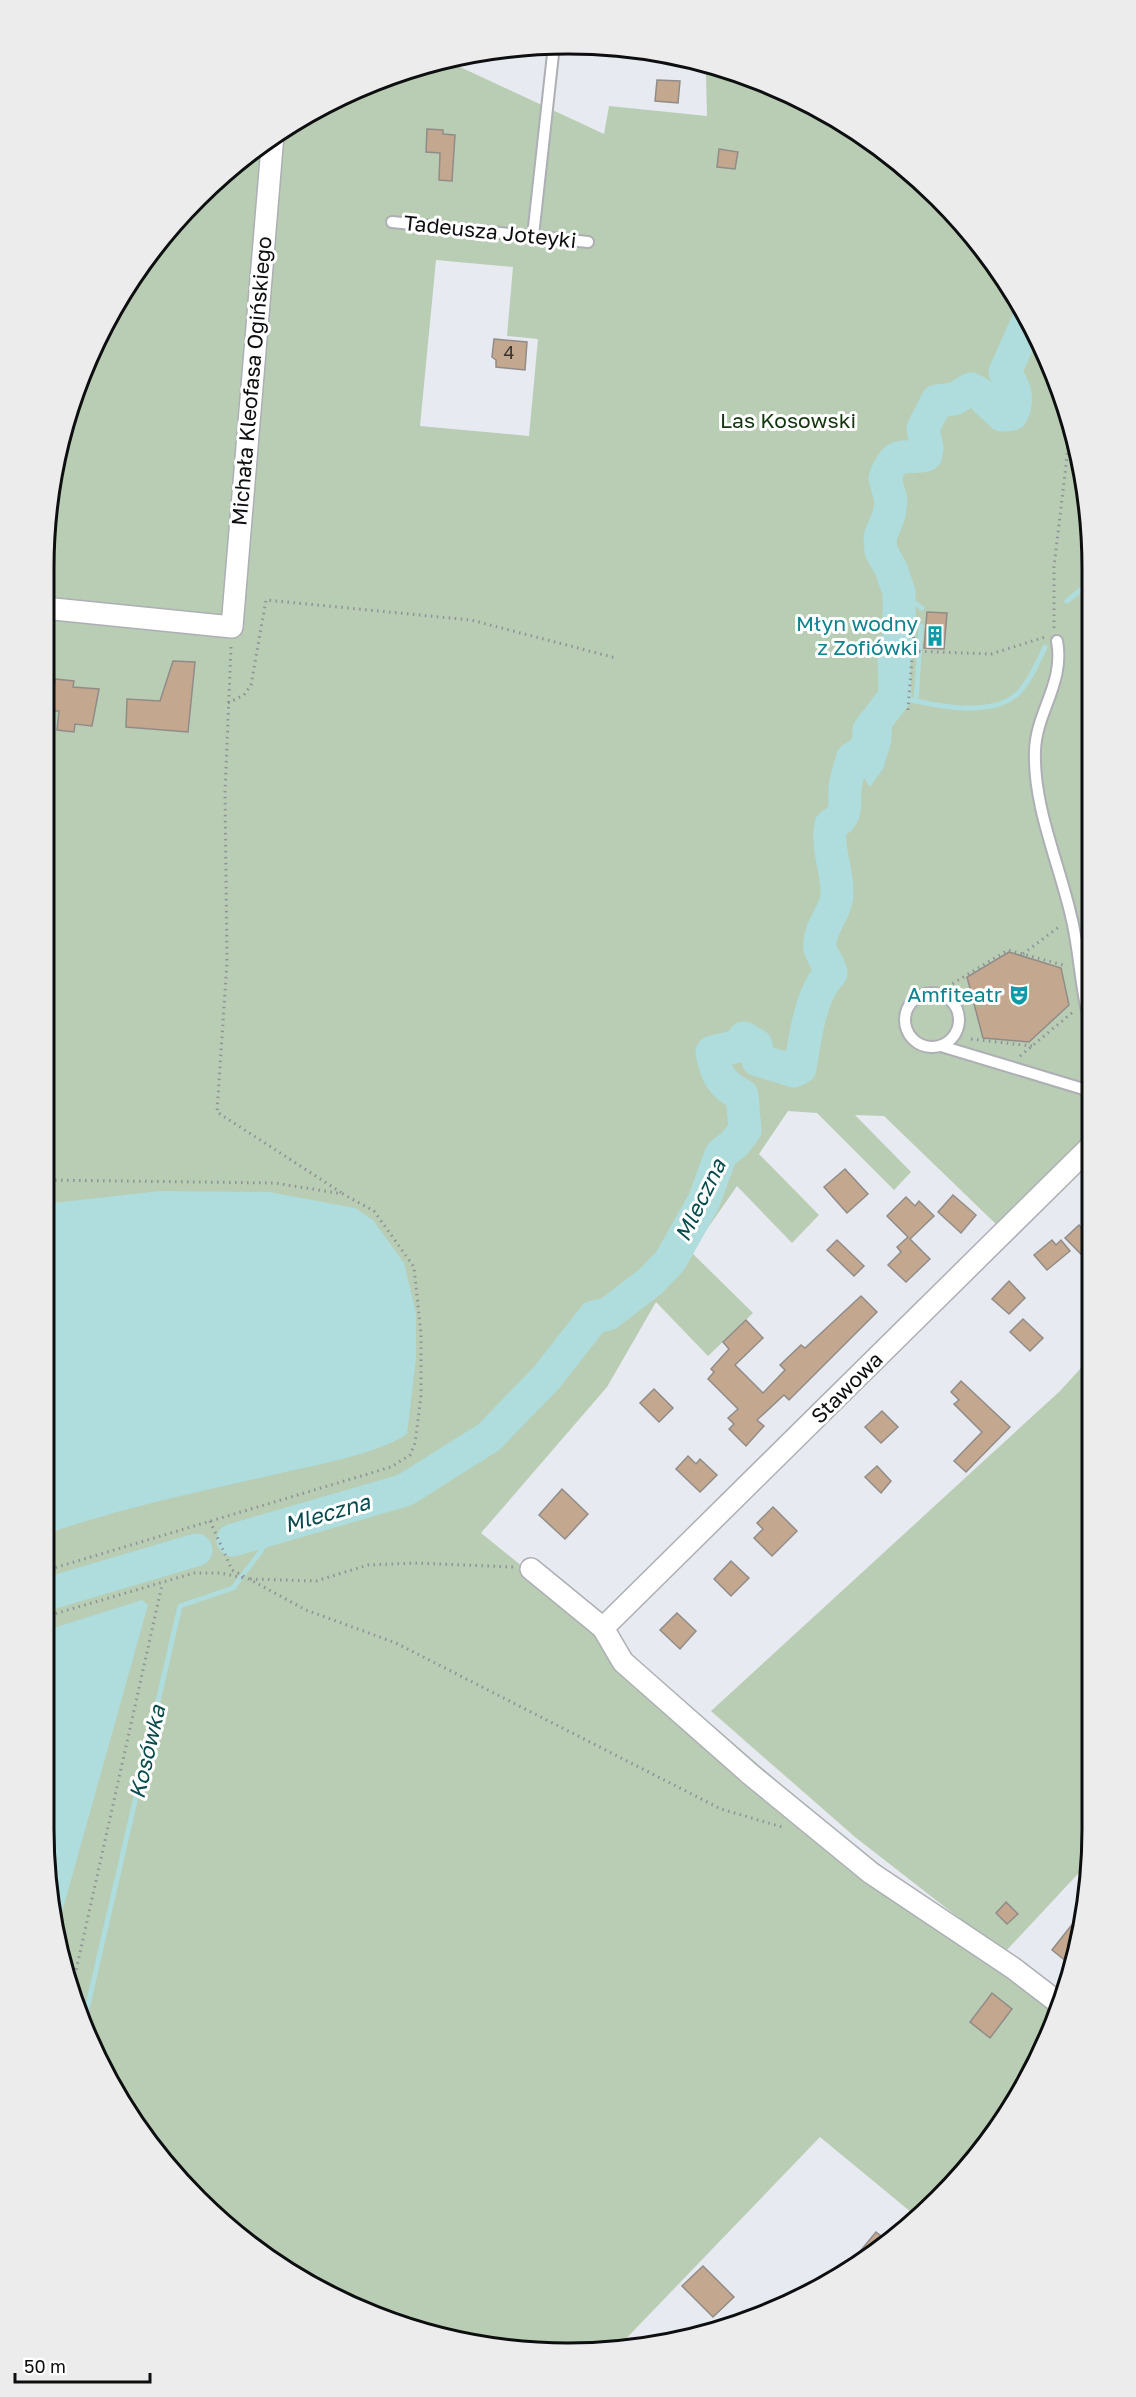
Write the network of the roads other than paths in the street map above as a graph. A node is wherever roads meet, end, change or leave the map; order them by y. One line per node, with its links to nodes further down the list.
1 (553, 54): 4 (lane)
2 (272, 148): 6 (street, Michała Kleofasa Ogińskiego)
3 (392, 222): 4 (lane, Tadeusza Joteyki)
4 (533, 236): 5 (lane, Tadeusza Joteyki)
5 (588, 242)
6 (54, 609)
7 (1058, 646): 8 (lane)
8 (1082, 980)
9 (941, 1046): 9 (lane); 10 (lane)
10 (1082, 1089)
11 (1082, 1155): 13 (street, Stawowa)
12 (531, 1569): 13 (street)
13 (603, 1628): 14 (street)
14 (1053, 1999)

